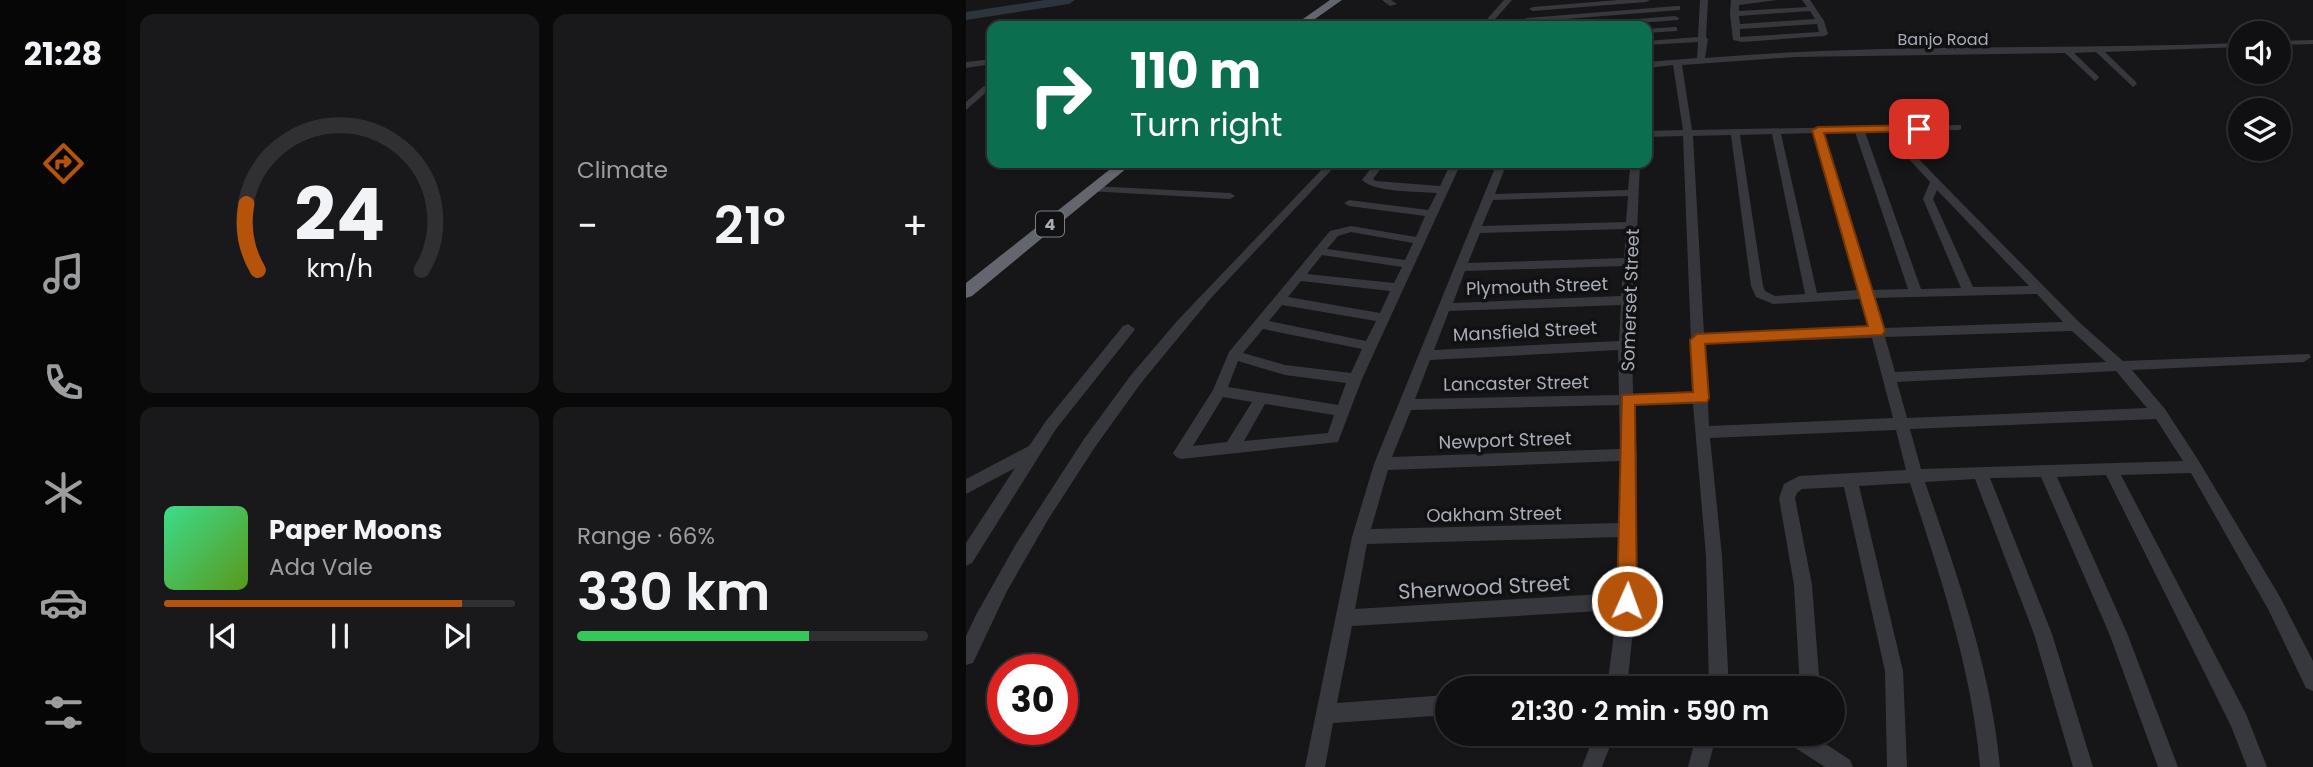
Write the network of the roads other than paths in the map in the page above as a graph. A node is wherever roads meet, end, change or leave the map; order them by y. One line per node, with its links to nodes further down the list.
1 (1337, 0): 15 (highway)
2 (1508, 0): 16 (street)
3 (1538, 0): 11 (street)
4 (1646, 0): 9 (street)
5 (1704, 0): 26 (street)
6 (1773, 0): 8 (street)
7 (1806, 0): 12 (street)
8 (1735, 1): 13 (street)
9 (1560, 4): 11 (street)
10 (1678, 4): 14 (street); 18 (street)
11 (1533, 9): 17 (street)
12 (1812, 9): 13 (street); 20 (street)
13 (1734, 14): 21 (street)
14 (1675, 18): 19 (street); 22 (street)
15 (1306, 21)
16 (1489, 21)
17 (1526, 21)
18 (1541, 21)
19 (1637, 21)
20 (1820, 21): 21 (street); 24 (street)
21 (1736, 27): 24 (street)
22 (1674, 29): 23 (street); 25 (street)
23 (1652, 31)
24 (1775, 38): 34 (street)
25 (1671, 41): 26 (street); 28 (street)
26 (1704, 42): 31 (street); 35 (street)
27 (2313, 42): 29 (street)
28 (1652, 43)
29 (2291, 43)
30 (2228, 46): 32 (street, Banjo Road)
31 (1652, 49)
32 (2099, 51): 33 (street, Banjo Road); 41 (street)
33 (2069, 52): 34 (street, Banjo Road); 40 (street)
34 (1784, 55): 35 (street, Banjo Road)
35 (1701, 60): 36 (street, Banjo Road)
36 (1677, 62): 38 (street, Banjo Road); 52 (street)
37 (987, 63): 39 (street)
38 (1652, 64)
39 (966, 65)
40 (2095, 78)
41 (2133, 84)
42 (987, 90): 43 (street)
43 (977, 98): 44 (street); 45 (street)
44 (966, 99)
45 (966, 107)
46 (1958, 127): 48 (street)
47 (1859, 129): 48 (street); 49 (street); 80 (street)
48 (1899, 129): 60 (street)
49 (1818, 130): 50 (street); 81 (street)
50 (1776, 131): 51 (street); 82 (street)
51 (1735, 132): 52 (street); 82 (street)
52 (1688, 133): 53 (street); 91 (street)
53 (1652, 134)
54 (1120, 168): 61 (highway, 4)
55 (1328, 168): 125 (street)
56 (1376, 168): 62 (street)
57 (1454, 168): 62 (street)
58 (1501, 168): 65 (street)
59 (1635, 168): 63 (street, Somerset Street)
60 (1935, 182): 77 (street); 79 (street)
61 (1093, 189): 64 (street); 78 (highway, 4)
62 (1444, 190): 67 (street)
63 (1634, 193): 65 (street); 68 (street, Somerset Street)
64 (1230, 196)
65 (1489, 197): 69 (street)
66 (1349, 203): 67 (street)
67 (1433, 214): 70 (street)
68 (1633, 225): 69 (street); 72 (street, Somerset Street)
69 (1476, 230): 74 (street)
70 (1421, 241): 71 (street); 73 (street)
71 (1318, 251): 73 (street); 75 (street)
72 (1629, 262): 74 (street); 84 (street, Somerset Street)
73 (1410, 264): 76 (street)
74 (1460, 267): 85 (street)
75 (1296, 277): 76 (street); 83 (street)
76 (1398, 288): 86 (street)
77 (2040, 290): 79 (street); 88 (street)
78 (966, 292)
79 (1969, 292): 80 (street)
80 (1916, 293): 81 (street)
81 (1867, 295): 82 (street); 90 (street)
82 (1812, 299)
83 (1279, 300): 86 (street); 87 (street)
84 (1629, 300): 85 (street, Plymouth Street); 92 (street, Somerset Street)
85 (1447, 307): 95 (street)
86 (1385, 318): 93 (street)
87 (1261, 324): 93 (street); 94 (street)
88 (2075, 326): 90 (street); 97 (street)
89 (1128, 329): 110 (street)
90 (1877, 331): 91 (street); 98 (street)
91 (1697, 340): 101 (street)
92 (1625, 345): 95 (street, Mansfield Street); 103 (street, Somerset Street)
93 (1370, 346): 99 (street)
94 (1234, 355): 99 (street); 100 (street)
95 (1426, 355): 104 (street)
96 (2304, 357): 97 (street)
97 (2120, 366): 98 (street); 106 (street)
98 (1889, 377): 107 (street)
99 (1355, 379): 105 (street)
100 (1219, 391): 102 (street); 109 (street)
101 (1701, 398): 103 (street, Lancaster Street); 108 (street)
102 (1261, 399): 105 (street); 109 (street)
103 (1627, 399): 104 (street, Lancaster Street); 111 (street, Somerset Street)
104 (1405, 405): 112 (street)
105 (1341, 411): 109 (street)
106 (2160, 414): 107 (street); 113 (street)
107 (1901, 423): 108 (street); 117 (street)
108 (1702, 432): 127 (street)
109 (1231, 449)
110 (1033, 450): 119 (street); 122 (street)
111 (1629, 455): 112 (street, Newport Street); 120 (street, Somerset Street)
112 (1382, 464): 121 (street)
113 (2195, 467): 114 (street); 129 (street)
114 (2111, 470): 116 (street); 143 (street)
115 (1980, 472): 116 (street); 117 (street); 141 (street)
116 (2047, 472): 142 (street)
117 (1915, 475): 118 (street); 140 (street)
118 (1850, 480): 128 (street); 139 (street)
119 (966, 487)
120 (1629, 530): 121 (street, Oakham Street); 123 (street, Somerset Street)
121 (1360, 537): 124 (street)
122 (966, 558)
123 (1627, 601): 124 (street, Sherwood Street); 126 (street, Somerset Street)
124 (1345, 618): 131 (street)
125 (966, 656)
126 (1618, 676)
127 (1719, 676)
128 (1810, 676)
129 (2313, 681)
130 (1435, 706): 131 (street)
131 (1325, 714): 135 (street)
132 (1600, 746): 136 (street)
133 (1704, 746): 137 (street)
134 (1820, 746): 138 (street)
135 (1315, 767)
136 (1592, 767)
137 (1698, 767)
138 (1843, 767)
139 (1897, 767)
140 (1990, 767)
141 (2083, 767)
142 (2168, 767)
143 (2257, 767)

